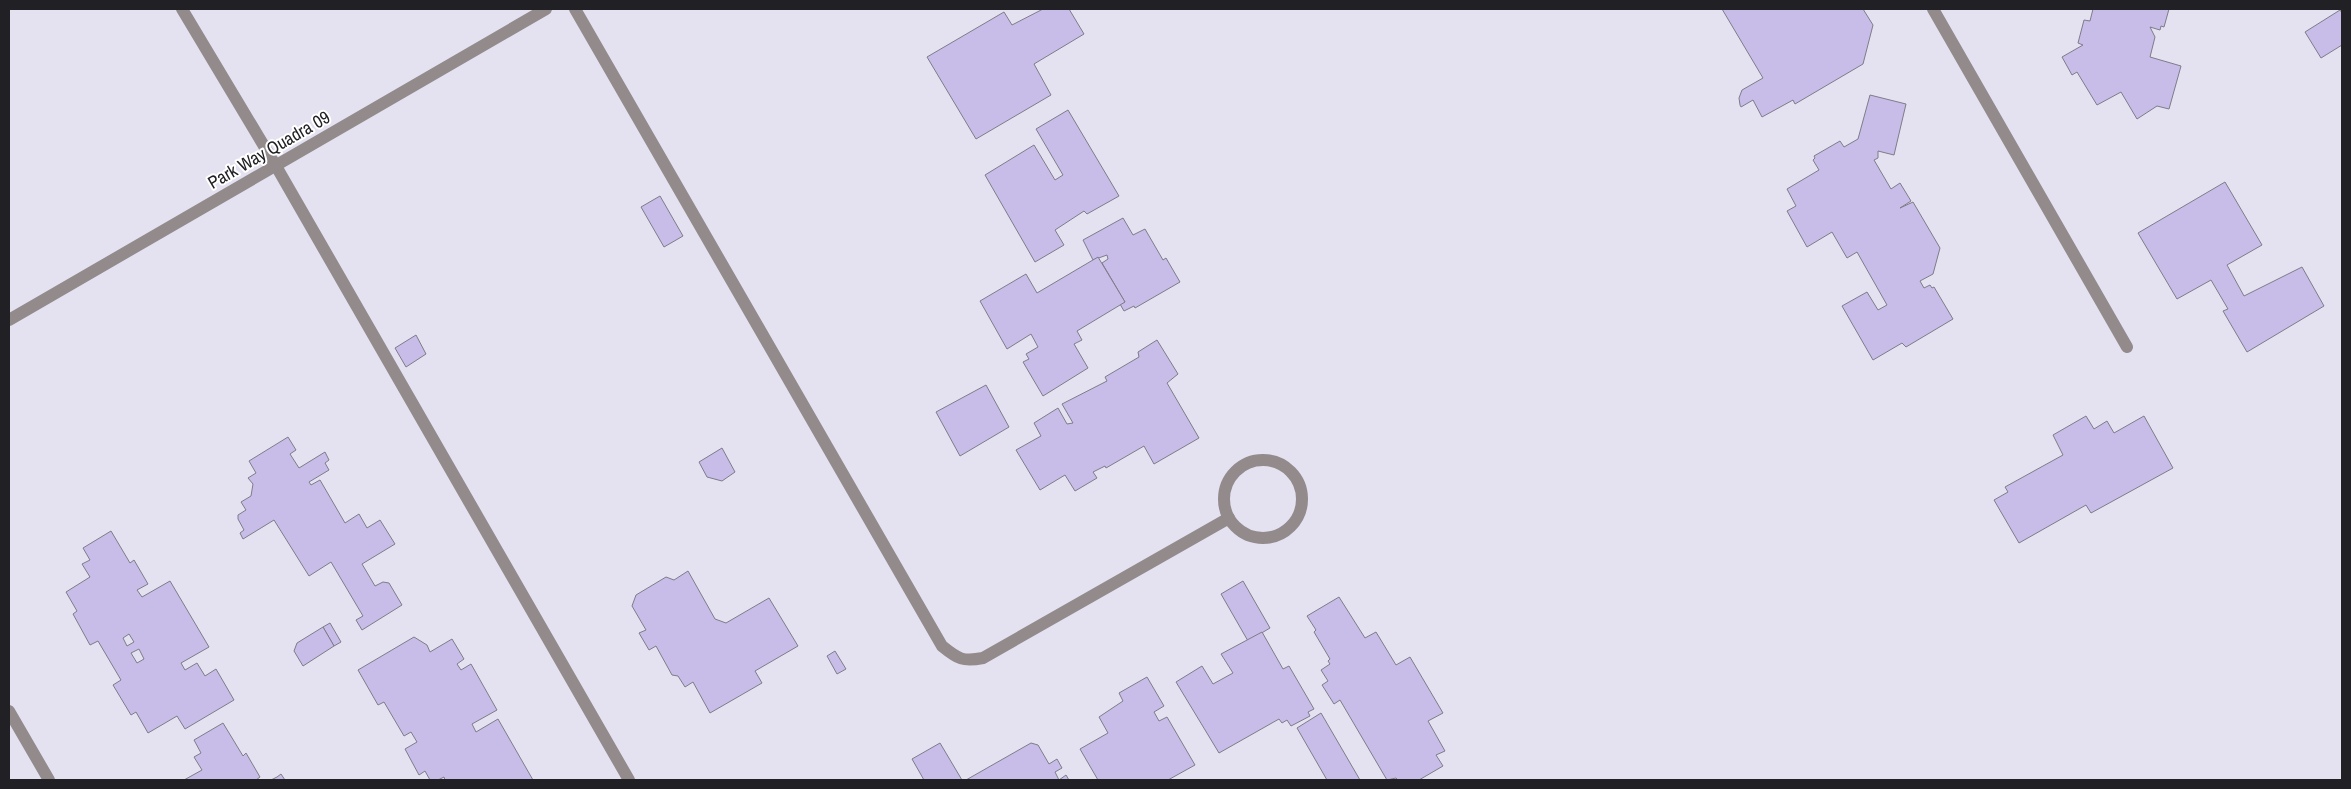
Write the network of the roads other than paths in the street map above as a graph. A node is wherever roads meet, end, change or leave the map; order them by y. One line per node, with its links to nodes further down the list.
1 (182, 9): 5 (street)
2 (546, 9): 5 (street, Park Way Quadra 09)
3 (575, 9): 8 (street)
4 (1933, 9): 7 (street)
5 (276, 166): 6 (street, Park Way Quadra 09); 11 (street)
6 (9, 320)
7 (2127, 347)
8 (1230, 518): 8 (street)
9 (9, 711): 10 (street)
10 (49, 780)
11 (629, 780)

